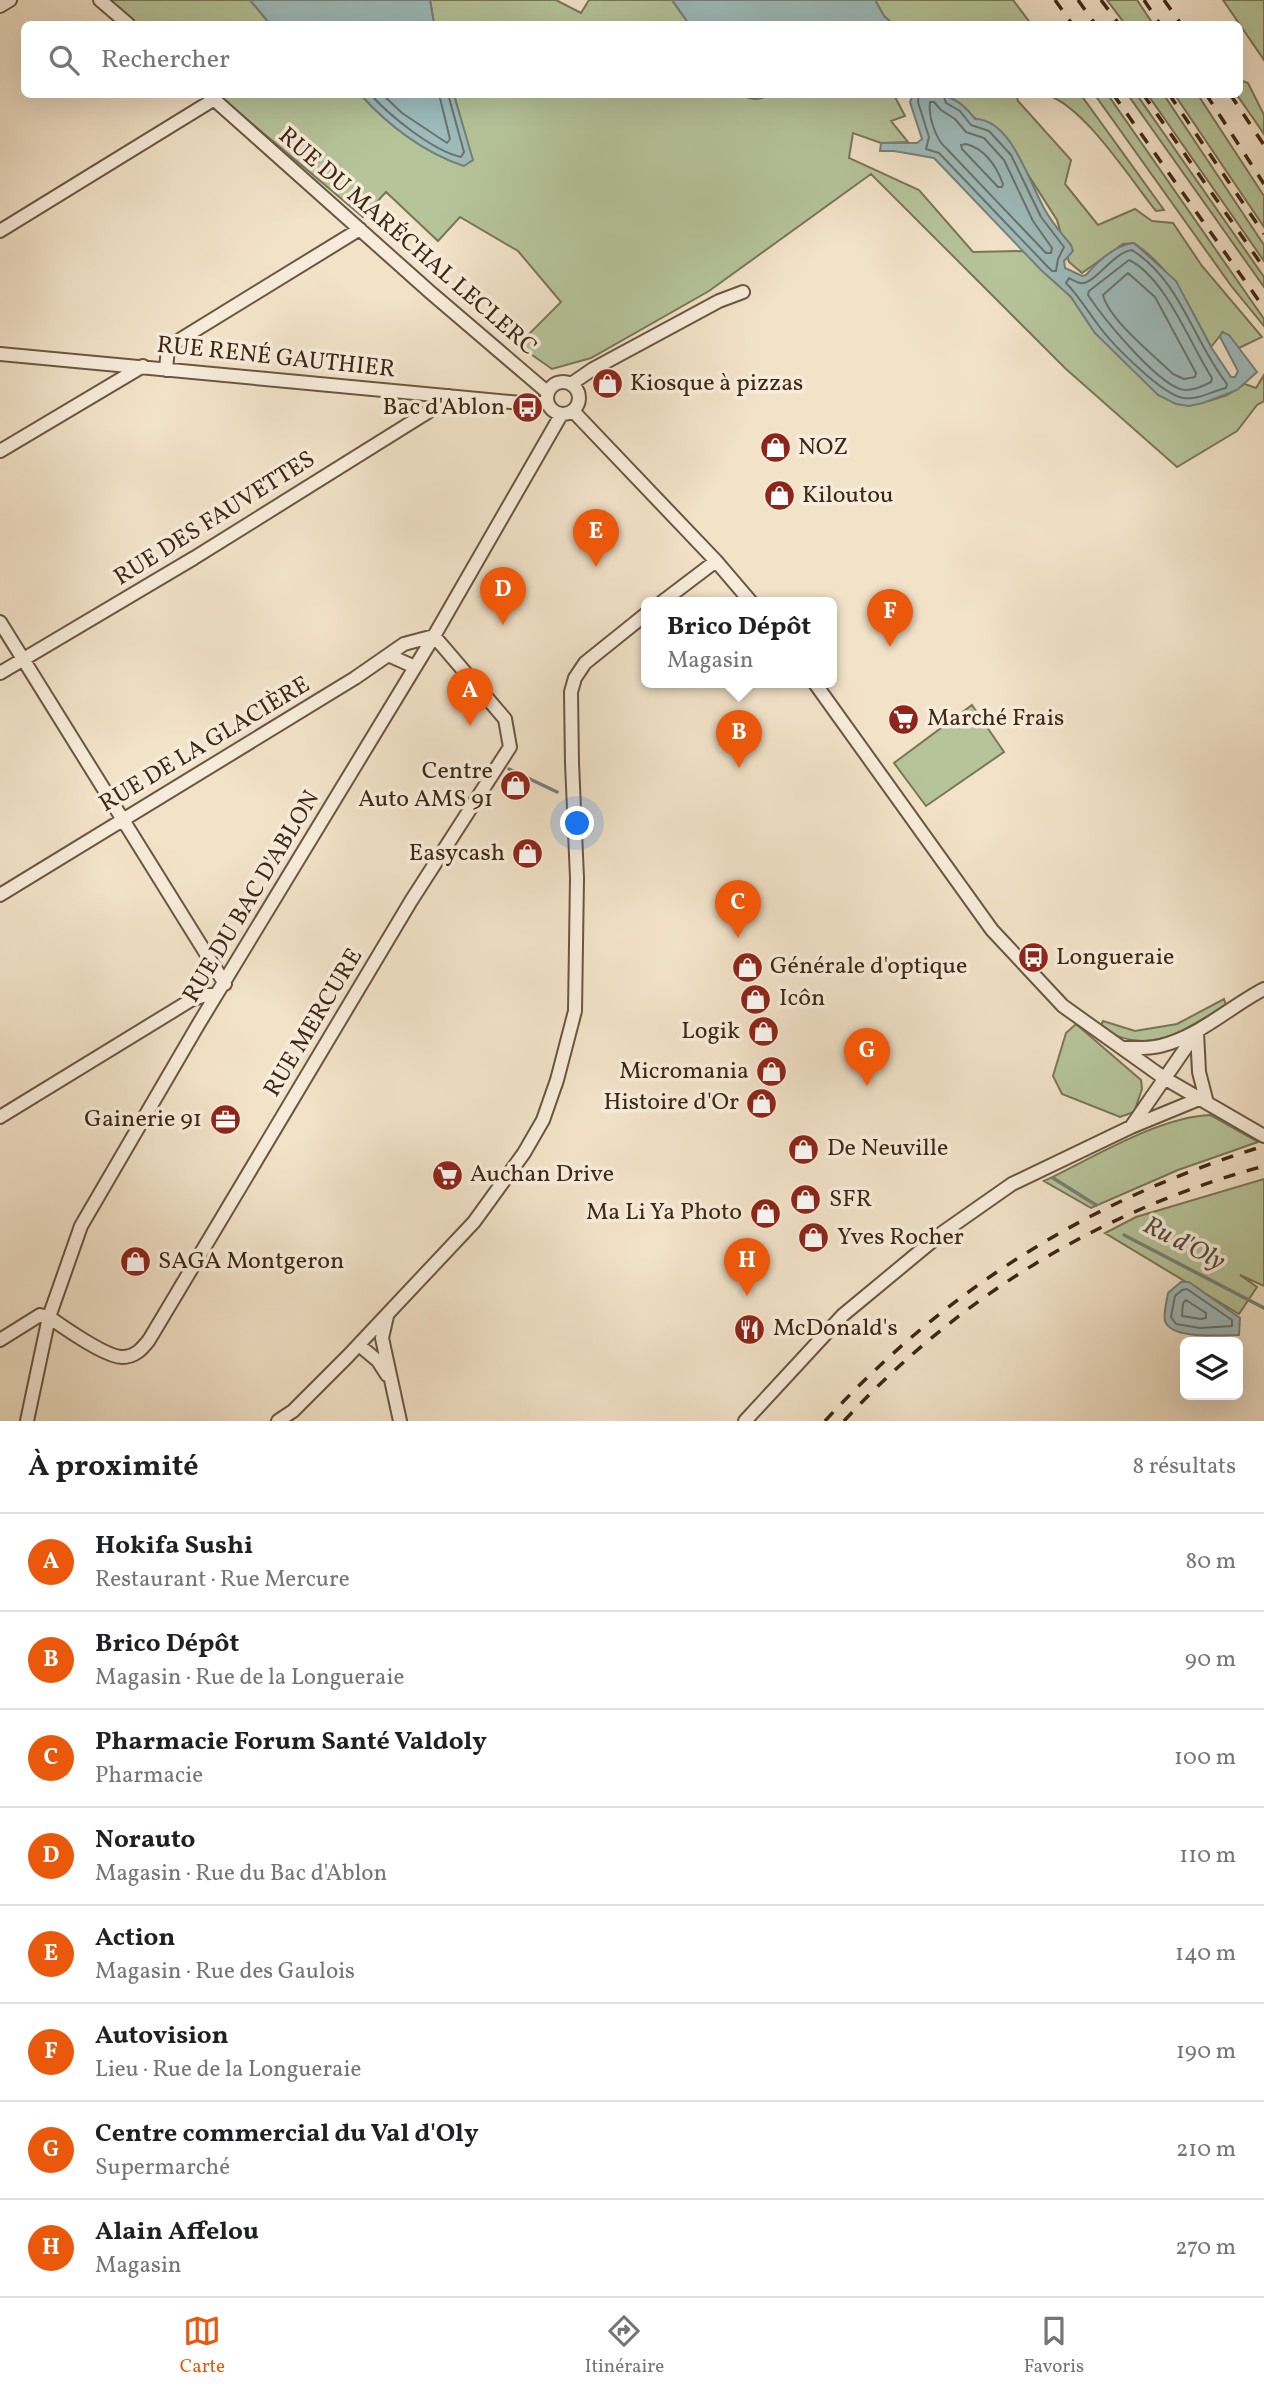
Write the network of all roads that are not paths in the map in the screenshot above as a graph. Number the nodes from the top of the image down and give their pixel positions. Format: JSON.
{"nodes":[{"id":1,"x":10,"y":0,"type":"edge"},
{"id":2,"x":100,"y":0,"type":"edge"},
{"id":3,"x":0,"y":6,"type":"edge"},
{"id":4,"x":124,"y":21,"type":"edge"},
{"id":5,"x":209,"y":98,"type":"edge"},
{"id":6,"x":212,"y":98,"type":"edge"},
{"id":7,"x":360,"y":229,"type":"junction"},
{"id":8,"x":0,"y":231,"type":"edge"},
{"id":9,"x":743,"y":292,"type":"dead end"},
{"id":10,"x":0,"y":354,"type":"edge"},
{"id":11,"x":143,"y":366,"type":"junction"},
{"id":12,"x":166,"y":370,"type":"junction"},
{"id":13,"x":571,"y":384,"type":"junction"},
{"id":14,"x":449,"y":396,"type":"junction"},
{"id":15,"x":547,"y":396,"type":"junction"},
{"id":16,"x":567,"y":413,"type":"junction"},
{"id":17,"x":0,"y":451,"type":"edge"},
{"id":18,"x":716,"y":561,"type":"junction"},
{"id":19,"x":669,"y":597,"type":"edge"},
{"id":20,"x":747,"y":597,"type":"edge"},
{"id":21,"x":641,"y":618,"type":"edge"},
{"id":22,"x":0,"y":622,"type":"edge"},
{"id":23,"x":434,"y":636,"type":"junction"},
{"id":24,"x":388,"y":655,"type":"junction"},
{"id":25,"x":23,"y":660,"type":"junction"},
{"id":26,"x":415,"y":667,"type":"junction"},
{"id":27,"x":0,"y":673,"type":"edge"},
{"id":28,"x":818,"y":688,"type":"edge"},
{"id":29,"x":122,"y":819,"type":"junction"},
{"id":30,"x":0,"y":895,"type":"edge"},
{"id":31,"x":225,"y":984,"type":"junction"},
{"id":32,"x":1264,"y":989,"type":"edge"},
{"id":33,"x":216,"y":995,"type":"junction"},
{"id":34,"x":1196,"y":1032,"type":"junction"},
{"id":35,"x":1122,"y":1048,"type":"junction"},
{"id":36,"x":1164,"y":1078,"type":"junction"},
{"id":37,"x":1203,"y":1101,"type":"junction"},
{"id":38,"x":0,"y":1118,"type":"edge"},
{"id":39,"x":1131,"y":1127,"type":"junction"},
{"id":40,"x":1264,"y":1136,"type":"edge"},
{"id":41,"x":387,"y":1316,"type":"junction"},
{"id":42,"x":50,"y":1317,"type":"junction"},
{"id":43,"x":0,"y":1340,"type":"edge"},
{"id":44,"x":359,"y":1345,"type":"junction"},
{"id":45,"x":390,"y":1379,"type":"junction"},
{"id":46,"x":27,"y":1421,"type":"edge"},
{"id":47,"x":278,"y":1421,"type":"edge"},
{"id":48,"x":400,"y":1421,"type":"edge"},
{"id":49,"x":745,"y":1421,"type":"edge"}],
"edges":[{"from":1,"to":3,"type":"street"},
{"from":2,"to":4,"type":"street"},
{"from":5,"to":8,"type":"street"},
{"from":6,"to":7,"type":"street","name":"RUE DU MARÉCHAL LECLERC"},
{"from":7,"to":12,"type":"street"},
{"from":7,"to":15,"type":"street","name":"RUE DU MARÉCHAL LECLERC"},
{"from":9,"to":13,"type":"street"},
{"from":10,"to":11,"type":"street","name":"RUE RENÉ GAUTHIER"},
{"from":11,"to":12,"type":"street","name":"RUE RENÉ GAUTHIER"},
{"from":11,"to":17,"type":"street"},
{"from":12,"to":14,"type":"street","name":"RUE RENÉ GAUTHIER"},
{"from":13,"to":15,"type":"street"},
{"from":13,"to":16,"type":"street"},
{"from":14,"to":15,"type":"street","name":"RUE RENÉ GAUTHIER"},
{"from":14,"to":25,"type":"street","name":"RUE DES FAUVETTES"},
{"from":15,"to":16,"type":"street"},
{"from":16,"to":18,"type":"street"},
{"from":16,"to":23,"type":"street","name":"RUE DU BAC D'ABLON"},
{"from":18,"to":19,"type":"street"},
{"from":18,"to":20,"type":"street"},
{"from":21,"to":41,"type":"street"},
{"from":22,"to":25,"type":"street"},
{"from":23,"to":24,"type":"street","name":"RUE DE LA GLACIÈRE"},
{"from":23,"to":26,"type":"street","name":"RUE DU BAC D'ABLON"},
{"from":23,"to":42,"type":"street","name":"RUE MERCURE"},
{"from":24,"to":26,"type":"street"},
{"from":24,"to":29,"type":"street","name":"RUE DE LA GLACIÈRE"},
{"from":25,"to":27,"type":"street","name":"RUE DES FAUVETTES"},
{"from":25,"to":29,"type":"street"},
{"from":26,"to":31,"type":"street","name":"RUE DU BAC D'ABLON"},
{"from":28,"to":35,"type":"street"},
{"from":29,"to":30,"type":"street","name":"RUE DE LA GLACIÈRE"},
{"from":29,"to":31,"type":"street"},
{"from":31,"to":33,"type":"street","name":"RUE DU BAC D'ABLON"},
{"from":32,"to":34,"type":"street"},
{"from":33,"to":38,"type":"street"},
{"from":33,"to":42,"type":"street","name":"RUE DU BAC D'ABLON"},
{"from":34,"to":35,"type":"street"},
{"from":34,"to":36,"type":"street"},
{"from":34,"to":37,"type":"street"},
{"from":35,"to":36,"type":"street"},
{"from":36,"to":37,"type":"street"},
{"from":36,"to":39,"type":"street"},
{"from":37,"to":39,"type":"street"},
{"from":37,"to":40,"type":"street"},
{"from":39,"to":49,"type":"street"},
{"from":41,"to":44,"type":"street"},
{"from":41,"to":45,"type":"street"},
{"from":42,"to":43,"type":"street"},
{"from":42,"to":46,"type":"street","name":"RUE DU BAC D'ABLON"},
{"from":44,"to":45,"type":"street"},
{"from":44,"to":47,"type":"street"},
{"from":45,"to":48,"type":"street"}]}
